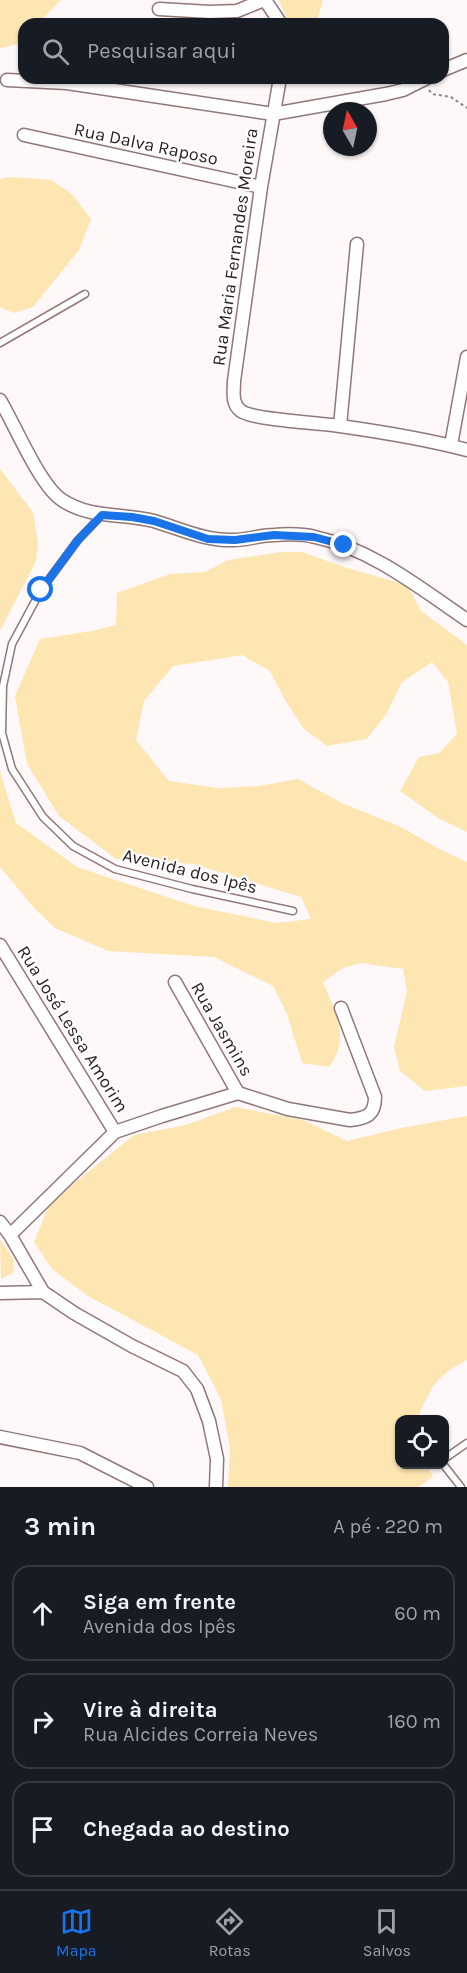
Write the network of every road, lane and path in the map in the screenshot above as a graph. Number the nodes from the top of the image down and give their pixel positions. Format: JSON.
{"nodes":[{"id":1,"x":265,"y":0,"type":"edge"},
{"id":2,"x":159,"y":9,"type":"dead end"},
{"id":3,"x":277,"y":18,"type":"edge"},
{"id":4,"x":467,"y":60,"type":"edge"},
{"id":5,"x":449,"y":68,"type":"edge"},
{"id":6,"x":7,"y":80,"type":"dead end"},
{"id":7,"x":18,"y":81,"type":"edge"},
{"id":8,"x":74,"y":84,"type":"edge"},
{"id":9,"x":279,"y":84,"type":"edge"},
{"id":10,"x":416,"y":84,"type":"edge"},
{"id":11,"x":426,"y":84,"type":"edge"},
{"id":12,"x":467,"y":108,"type":"edge"},
{"id":13,"x":273,"y":114,"type":"junction"},
{"id":14,"x":24,"y":135,"type":"dead end"},
{"id":15,"x":261,"y":187,"type":"junction"},
{"id":16,"x":357,"y":243,"type":"dead end"},
{"id":17,"x":84,"y":294,"type":"dead end"},
{"id":18,"x":0,"y":344,"type":"edge"},
{"id":19,"x":467,"y":357,"type":"edge"},
{"id":20,"x":0,"y":400,"type":"edge"},
{"id":21,"x":340,"y":426,"type":"junction"},
{"id":22,"x":452,"y":446,"type":"junction"},
{"id":23,"x":467,"y":450,"type":"edge"},
{"id":24,"x":102,"y":515,"type":"junction"},
{"id":25,"x":467,"y":620,"type":"edge"},
{"id":26,"x":293,"y":911,"type":"dead end"},
{"id":27,"x":0,"y":945,"type":"edge"},
{"id":28,"x":175,"y":982,"type":"dead end"},
{"id":29,"x":341,"y":1008,"type":"dead end"},
{"id":30,"x":238,"y":1093,"type":"junction"},
{"id":31,"x":115,"y":1132,"type":"junction"},
{"id":32,"x":0,"y":1222,"type":"edge"},
{"id":33,"x":10,"y":1235,"type":"junction"},
{"id":34,"x":43,"y":1292,"type":"junction"},
{"id":35,"x":0,"y":1293,"type":"edge"},
{"id":36,"x":0,"y":1437,"type":"edge"},
{"id":37,"x":467,"y":1443,"type":"edge"},
{"id":38,"x":449,"y":1456,"type":"edge"},
{"id":39,"x":447,"y":1469,"type":"edge"},
{"id":40,"x":147,"y":1487,"type":"edge"},
{"id":41,"x":216,"y":1487,"type":"edge"},
{"id":42,"x":461,"y":1487,"type":"edge"}],
"edges":[{"from":1,"to":2,"type":"street"},
{"from":1,"to":3,"type":"street"},
{"from":4,"to":5,"type":"street"},
{"from":6,"to":7,"type":"street"},
{"from":8,"to":13,"type":"street"},
{"from":9,"to":13,"type":"street"},
{"from":10,"to":13,"type":"street","name":"Rua Maria Fernandes Moreira"},
{"from":11,"to":12,"type":"path"},
{"from":13,"to":15,"type":"street","name":"Rua Maria Fernandes Moreira"},
{"from":14,"to":15,"type":"street","name":"Rua Dalva Raposo"},
{"from":15,"to":21,"type":"street","name":"Rua Maria Fernandes Moreira"},
{"from":16,"to":21,"type":"street"},
{"from":17,"to":18,"type":"lane"},
{"from":19,"to":22,"type":"street"},
{"from":20,"to":24,"type":"street"},
{"from":21,"to":22,"type":"street"},
{"from":22,"to":23,"type":"street"},
{"from":24,"to":25,"type":"street"},
{"from":24,"to":26,"type":"lane","name":"Avenida dos Ipês"},
{"from":27,"to":31,"type":"street","name":"Rua José Lessa Amorim"},
{"from":28,"to":30,"type":"street","name":"Rua Jasmins"},
{"from":29,"to":30,"type":"street"},
{"from":30,"to":31,"type":"street"},
{"from":31,"to":33,"type":"street"},
{"from":32,"to":33,"type":"street"},
{"from":33,"to":34,"type":"street"},
{"from":34,"to":35,"type":"street"},
{"from":34,"to":41,"type":"street"},
{"from":36,"to":40,"type":"street"},
{"from":37,"to":38,"type":"lane"},
{"from":39,"to":42,"type":"lane"}]}
